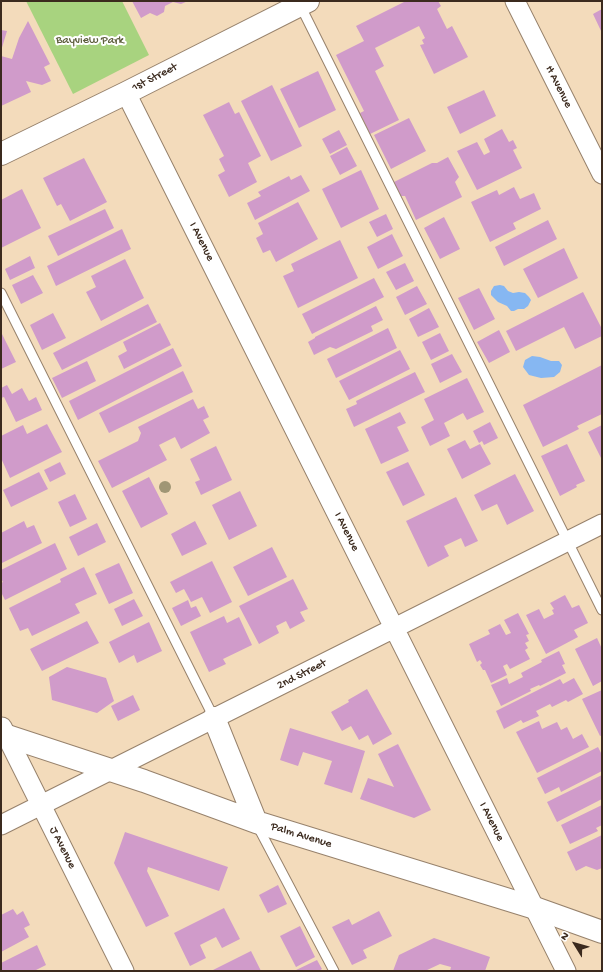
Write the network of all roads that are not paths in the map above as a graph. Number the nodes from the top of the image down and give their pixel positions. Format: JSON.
{"nodes":[{"id":1,"x":515,"y":1,"type":"edge"},
{"id":2,"x":304,"y":3,"type":"edge"},
{"id":3,"x":126,"y":93,"type":"junction"},
{"id":4,"x":1,"y":154,"type":"edge"},
{"id":5,"x":602,"y":174,"type":"edge"},
{"id":6,"x":1,"y":293,"type":"edge"},
{"id":7,"x":602,"y":524,"type":"edge"},
{"id":8,"x":567,"y":541,"type":"junction"},
{"id":9,"x":602,"y":610,"type":"edge"},
{"id":10,"x":394,"y":628,"type":"junction"},
{"id":11,"x":214,"y":718,"type":"junction"},
{"id":12,"x":3,"y":732,"type":"edge"},
{"id":13,"x":110,"y":770,"type":"junction"},
{"id":14,"x":41,"y":805,"type":"junction"},
{"id":15,"x":256,"y":822,"type":"junction"},
{"id":16,"x":1,"y":825,"type":"edge"},
{"id":17,"x":535,"y":908,"type":"junction"},
{"id":18,"x":602,"y":932,"type":"edge"},
{"id":19,"x":124,"y":971,"type":"edge"},
{"id":20,"x":334,"y":971,"type":"edge"},
{"id":21,"x":566,"y":971,"type":"edge"}],
"edges":[{"from":1,"to":5,"type":"street","name":"H Avenue"},
{"from":2,"to":3,"type":"street","name":"1st Street"},
{"from":2,"to":8,"type":"lane"},
{"from":3,"to":4,"type":"street","name":"1st Street"},
{"from":3,"to":10,"type":"street","name":"I Avenue"},
{"from":6,"to":11,"type":"lane"},
{"from":7,"to":8,"type":"street","name":"2nd Street"},
{"from":8,"to":9,"type":"lane"},
{"from":8,"to":10,"type":"street","name":"2nd Street"},
{"from":10,"to":11,"type":"street","name":"2nd Street"},
{"from":10,"to":17,"type":"street","name":"I Avenue"},
{"from":11,"to":13,"type":"street","name":"2nd Street"},
{"from":11,"to":15,"type":"street"},
{"from":12,"to":13,"type":"street","name":"Palm Avenue"},
{"from":12,"to":14,"type":"street","name":"J Avenue"},
{"from":13,"to":14,"type":"street","name":"2nd Street"},
{"from":13,"to":15,"type":"street","name":"Palm Avenue"},
{"from":14,"to":16,"type":"street","name":"2nd Street"},
{"from":14,"to":19,"type":"street","name":"J Avenue"},
{"from":15,"to":17,"type":"street","name":"Palm Avenue"},
{"from":15,"to":20,"type":"lane"},
{"from":17,"to":18,"type":"street","name":"Palm Avenue"},
{"from":17,"to":21,"type":"street","name":"I Avenue"}]}
